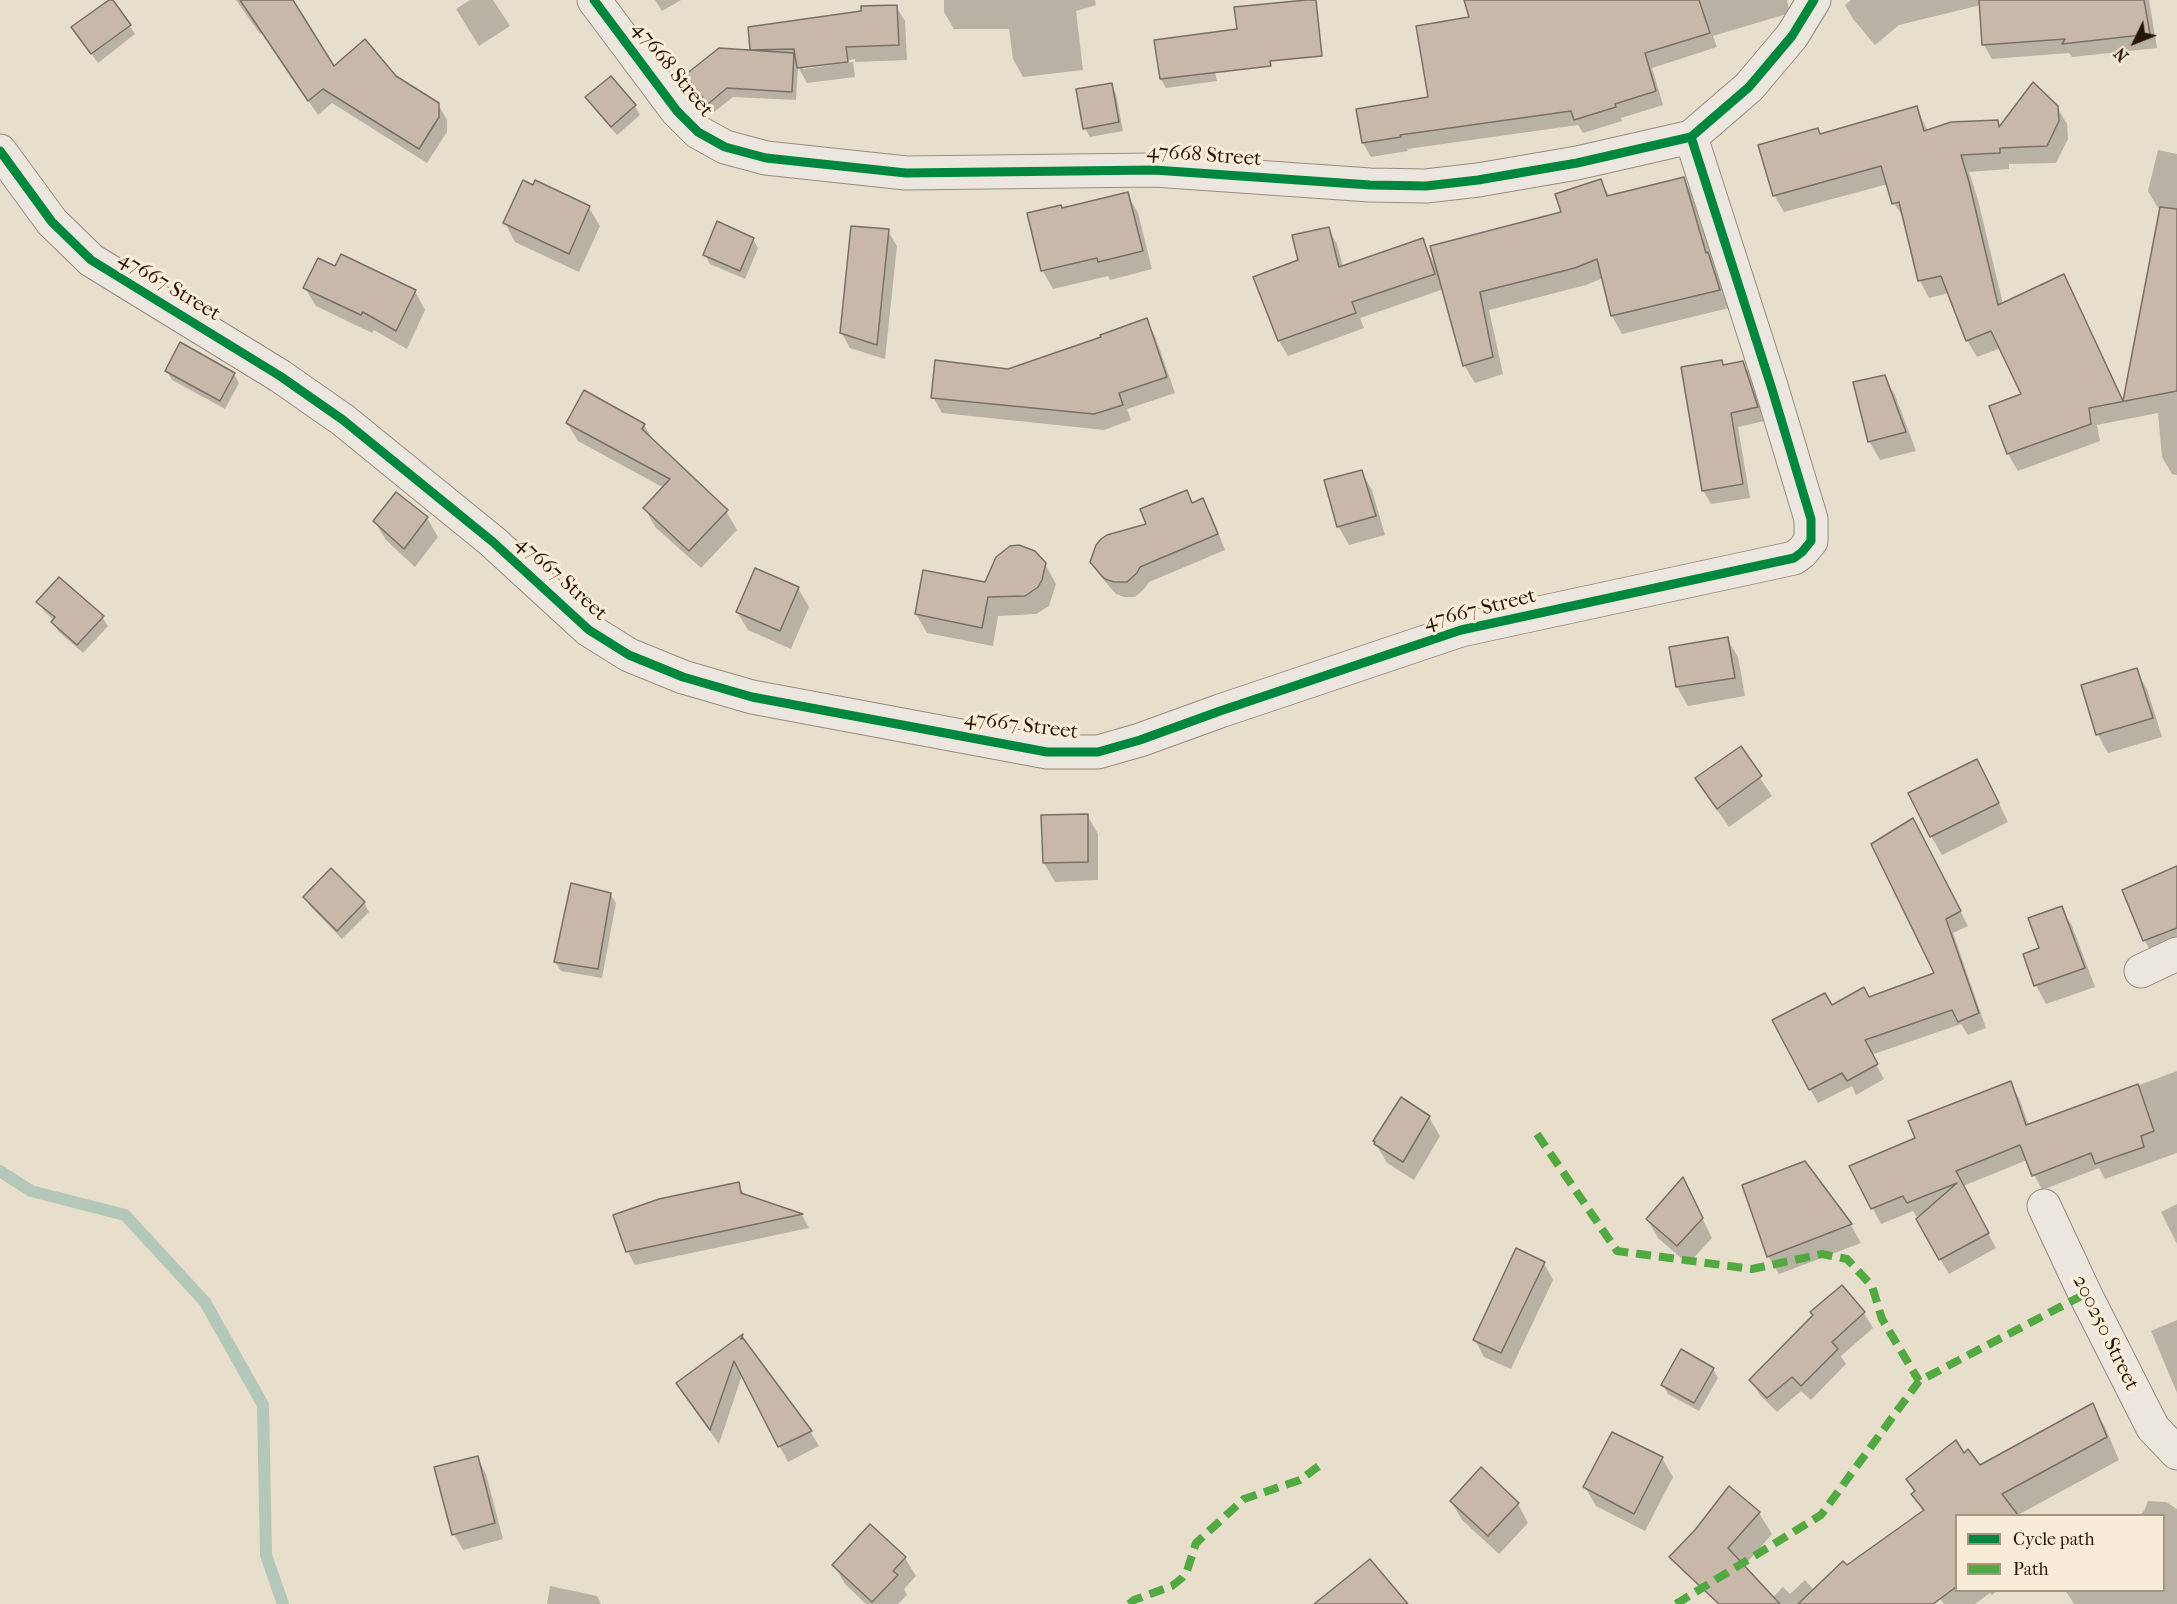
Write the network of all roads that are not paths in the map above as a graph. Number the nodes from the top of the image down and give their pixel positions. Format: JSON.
{"nodes":[{"id":1,"x":594,"y":0,"type":"edge"},
{"id":2,"x":1814,"y":0,"type":"edge"},
{"id":3,"x":1691,"y":137,"type":"junction"},
{"id":4,"x":0,"y":151,"type":"edge"},
{"id":5,"x":2177,"y":954,"type":"edge"},
{"id":6,"x":2141,"y":971,"type":"dead end"},
{"id":7,"x":2044,"y":1206,"type":"dead end"},
{"id":8,"x":2177,"y":1453,"type":"edge"}],
"edges":[{"from":1,"to":3,"type":"street","name":"47668 Street"},
{"from":2,"to":3,"type":"street","name":"47668 Street"},
{"from":3,"to":4,"type":"street","name":"47667 Street"},
{"from":5,"to":6,"type":"street"},
{"from":7,"to":8,"type":"street","name":"200250 Street"}]}
